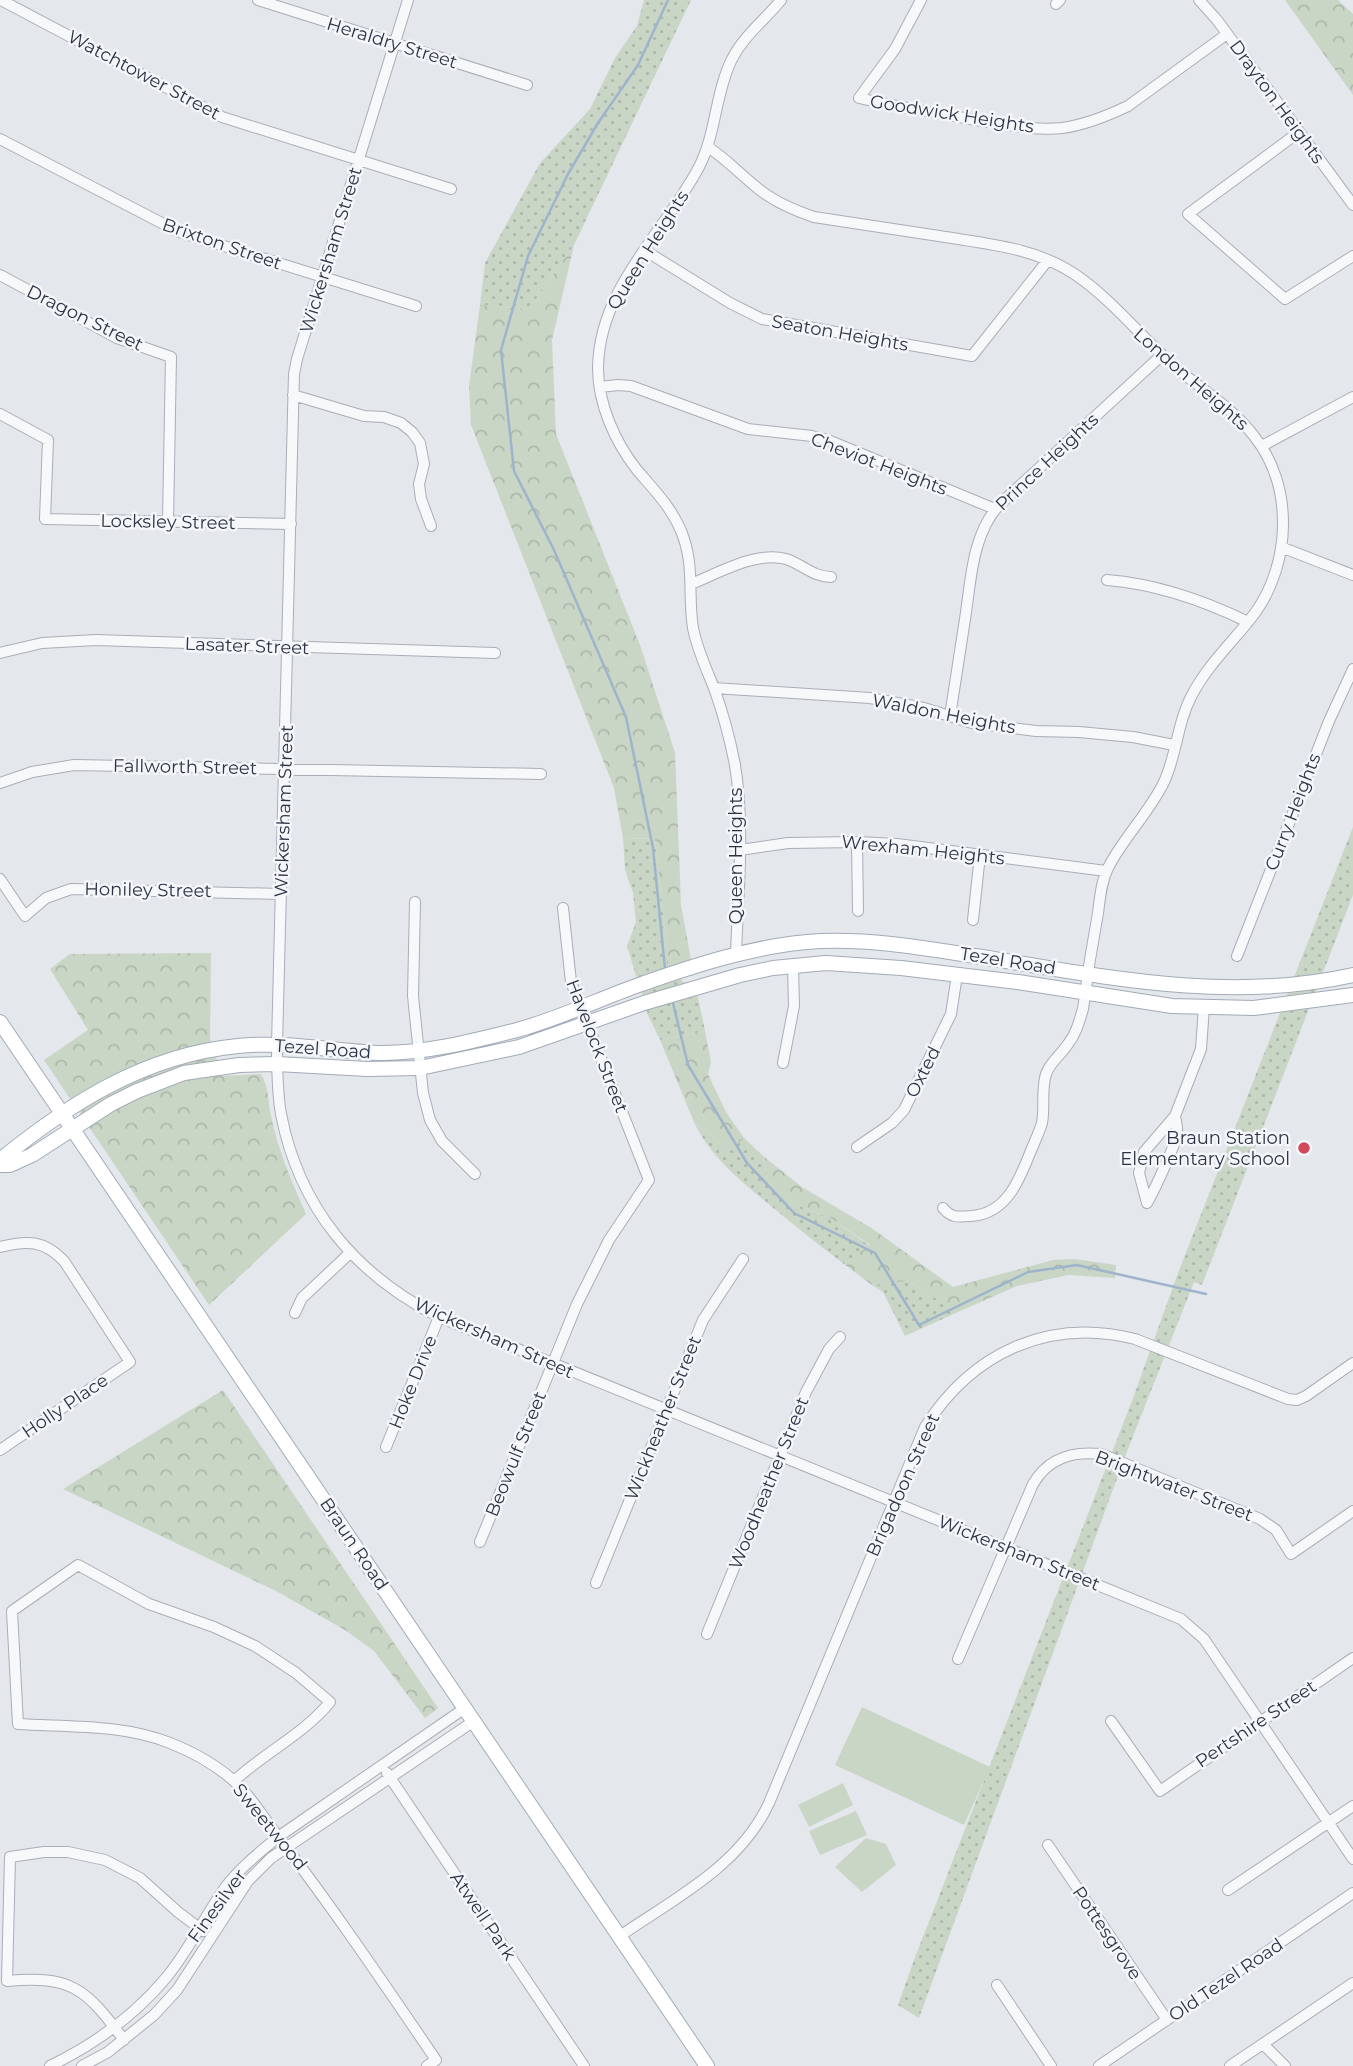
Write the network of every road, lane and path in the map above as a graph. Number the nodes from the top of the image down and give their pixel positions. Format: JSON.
{"nodes":[{"id":1,"x":1,"y":0,"type":"edge"},
{"id":2,"x":258,"y":0,"type":"edge"},
{"id":3,"x":408,"y":0,"type":"edge"},
{"id":4,"x":781,"y":0,"type":"edge"},
{"id":5,"x":920,"y":0,"type":"edge"},
{"id":6,"x":1199,"y":0,"type":"edge"},
{"id":7,"x":1227,"y":34,"type":"junction"},
{"id":8,"x":394,"y":44,"type":"junction"},
{"id":9,"x":527,"y":85,"type":"dead end"},
{"id":10,"x":1299,"y":132,"type":"junction"},
{"id":11,"x":0,"y":139,"type":"edge"},
{"id":12,"x":708,"y":147,"type":"junction"},
{"id":13,"x":358,"y":161,"type":"junction"},
{"id":14,"x":451,"y":189,"type":"dead end"},
{"id":15,"x":1353,"y":205,"type":"edge"},
{"id":16,"x":644,"y":250,"type":"junction"},
{"id":17,"x":1353,"y":256,"type":"edge"},
{"id":18,"x":1048,"y":260,"type":"junction"},
{"id":19,"x":0,"y":275,"type":"edge"},
{"id":20,"x":323,"y":278,"type":"junction"},
{"id":21,"x":416,"y":306,"type":"dead end"},
{"id":22,"x":1163,"y":355,"type":"junction"},
{"id":23,"x":600,"y":387,"type":"junction"},
{"id":24,"x":293,"y":395,"type":"junction"},
{"id":25,"x":1353,"y":397,"type":"edge"},
{"id":26,"x":0,"y":414,"type":"edge"},
{"id":27,"x":1262,"y":446,"type":"junction"},
{"id":28,"x":995,"y":509,"type":"junction"},
{"id":29,"x":168,"y":522,"type":"junction"},
{"id":30,"x":291,"y":524,"type":"junction"},
{"id":31,"x":431,"y":526,"type":"dead end"},
{"id":32,"x":1281,"y":547,"type":"junction"},
{"id":33,"x":1353,"y":575,"type":"edge"},
{"id":34,"x":831,"y":577,"type":"dead end"},
{"id":35,"x":1107,"y":580,"type":"dead end"},
{"id":36,"x":691,"y":584,"type":"junction"},
{"id":37,"x":1248,"y":622,"type":"junction"},
{"id":38,"x":288,"y":648,"type":"junction"},
{"id":39,"x":0,"y":653,"type":"edge"},
{"id":40,"x":495,"y":653,"type":"dead end"},
{"id":41,"x":1353,"y":669,"type":"edge"},
{"id":42,"x":714,"y":688,"type":"junction"},
{"id":43,"x":950,"y":716,"type":"junction"},
{"id":44,"x":1174,"y":745,"type":"junction"},
{"id":45,"x":285,"y":769,"type":"junction"},
{"id":46,"x":541,"y":774,"type":"dead end"},
{"id":47,"x":0,"y":783,"type":"edge"},
{"id":48,"x":857,"y":842,"type":"junction"},
{"id":49,"x":740,"y":850,"type":"junction"},
{"id":50,"x":980,"y":855,"type":"junction"},
{"id":51,"x":1106,"y":871,"type":"junction"},
{"id":52,"x":0,"y":879,"type":"edge"},
{"id":53,"x":281,"y":894,"type":"junction"},
{"id":54,"x":415,"y":902,"type":"dead end"},
{"id":55,"x":563,"y":908,"type":"dead end"},
{"id":56,"x":858,"y":911,"type":"dead end"},
{"id":57,"x":973,"y":919,"type":"dead end"},
{"id":58,"x":736,"y":955,"type":"junction"},
{"id":59,"x":1237,"y":956,"type":"dead end"},
{"id":60,"x":793,"y":966,"type":"junction"},
{"id":61,"x":1087,"y":974,"type":"junction"},
{"id":62,"x":957,"y":975,"type":"junction"},
{"id":63,"x":1353,"y":975,"type":"edge"},
{"id":64,"x":665,"y":976,"type":"junction"},
{"id":65,"x":1085,"y":992,"type":"junction"},
{"id":66,"x":1353,"y":995,"type":"edge"},
{"id":67,"x":670,"y":996,"type":"junction"},
{"id":68,"x":582,"y":1007,"type":"junction"},
{"id":69,"x":1204,"y":1007,"type":"junction"},
{"id":70,"x":0,"y":1022,"type":"edge"},
{"id":71,"x":588,"y":1024,"type":"junction"},
{"id":72,"x":277,"y":1045,"type":"junction"},
{"id":73,"x":418,"y":1050,"type":"junction"},
{"id":74,"x":783,"y":1063,"type":"dead end"},
{"id":75,"x":277,"y":1064,"type":"junction"},
{"id":76,"x":420,"y":1068,"type":"junction"},
{"id":77,"x":62,"y":1113,"type":"junction"},
{"id":78,"x":1175,"y":1116,"type":"junction"},
{"id":79,"x":73,"y":1129,"type":"junction"},
{"id":80,"x":857,"y":1147,"type":"dead end"},
{"id":81,"x":0,"y":1163,"type":"edge"},
{"id":82,"x":475,"y":1174,"type":"dead end"},
{"id":83,"x":649,"y":1180,"type":"joint"},
{"id":84,"x":943,"y":1208,"type":"dead end"},
{"id":85,"x":0,"y":1247,"type":"edge"},
{"id":86,"x":350,"y":1253,"type":"junction"},
{"id":87,"x":743,"y":1259,"type":"dead end"},
{"id":88,"x":295,"y":1313,"type":"dead end"},
{"id":89,"x":439,"y":1317,"type":"junction"},
{"id":90,"x":841,"y":1338,"type":"dead end"},
{"id":91,"x":1353,"y":1363,"type":"edge"},
{"id":92,"x":552,"y":1364,"type":"junction"},
{"id":93,"x":665,"y":1410,"type":"junction"},
{"id":94,"x":386,"y":1447,"type":"dead end"},
{"id":95,"x":0,"y":1450,"type":"edge"},
{"id":96,"x":778,"y":1457,"type":"junction"},
{"id":97,"x":892,"y":1502,"type":"junction"},
{"id":98,"x":1353,"y":1511,"type":"edge"},
{"id":99,"x":480,"y":1542,"type":"dead end"},
{"id":100,"x":1007,"y":1547,"type":"junction"},
{"id":101,"x":596,"y":1583,"type":"dead end"},
{"id":102,"x":707,"y":1634,"type":"dead end"},
{"id":103,"x":1353,"y":1658,"type":"edge"},
{"id":104,"x":958,"y":1659,"type":"dead end"},
{"id":105,"x":465,"y":1708,"type":"junction"},
{"id":106,"x":474,"y":1721,"type":"junction"},
{"id":107,"x":1111,"y":1721,"type":"dead end"},
{"id":108,"x":1261,"y":1721,"type":"junction"},
{"id":109,"x":382,"y":1765,"type":"junction"},
{"id":110,"x":390,"y":1777,"type":"junction"},
{"id":111,"x":234,"y":1781,"type":"junction"},
{"id":112,"x":1353,"y":1806,"type":"edge"},
{"id":113,"x":1329,"y":1822,"type":"junction"},
{"id":114,"x":282,"y":1842,"type":"junction"},
{"id":115,"x":1048,"y":1846,"type":"dead end"},
{"id":116,"x":1353,"y":1859,"type":"edge"},
{"id":117,"x":1228,"y":1890,"type":"dead end"},
{"id":118,"x":1353,"y":1893,"type":"edge"},
{"id":119,"x":198,"y":1927,"type":"junction"},
{"id":120,"x":620,"y":1936,"type":"junction"},
{"id":121,"x":211,"y":1937,"type":"junction"},
{"id":122,"x":1353,"y":1983,"type":"edge"},
{"id":123,"x":997,"y":1985,"type":"dead end"},
{"id":124,"x":1167,"y":2020,"type":"junction"},
{"id":125,"x":114,"y":2026,"type":"junction"},
{"id":126,"x":124,"y":2040,"type":"junction"},
{"id":127,"x":1263,"y":2044,"type":"junction"},
{"id":128,"x":432,"y":2063,"type":"edge"},
{"id":129,"x":50,"y":2066,"type":"edge"},
{"id":130,"x":82,"y":2066,"type":"edge"},
{"id":131,"x":584,"y":2066,"type":"edge"},
{"id":132,"x":707,"y":2066,"type":"edge"},
{"id":133,"x":1051,"y":2066,"type":"edge"},
{"id":134,"x":1100,"y":2066,"type":"edge"},
{"id":135,"x":1230,"y":2066,"type":"edge"},
{"id":136,"x":1285,"y":2066,"type":"edge"}],
"edges":[{"from":1,"to":13,"type":"street","name":"Watchtower Street"},
{"from":2,"to":8,"type":"street","name":"Heraldry Street"},
{"from":3,"to":8,"type":"street","name":"Wickersham Street"},
{"from":4,"to":12,"type":"street","name":"Queen Heights"},
{"from":5,"to":7,"type":"street","name":"Goodwick Heights"},
{"from":6,"to":7,"type":"street","name":"Drayton Heights"},
{"from":7,"to":10,"type":"street","name":"Drayton Heights"},
{"from":8,"to":9,"type":"street","name":"Heraldry Street"},
{"from":8,"to":13,"type":"street","name":"Wickersham Street"},
{"from":10,"to":15,"type":"street","name":"Drayton Heights"},
{"from":10,"to":17,"type":"street"},
{"from":11,"to":20,"type":"street","name":"Brixton Street"},
{"from":12,"to":16,"type":"street","name":"Queen Heights"},
{"from":12,"to":18,"type":"street","name":"London Heights"},
{"from":13,"to":14,"type":"street","name":"Watchtower Street"},
{"from":13,"to":20,"type":"street","name":"Wickersham Street"},
{"from":16,"to":18,"type":"street","name":"Seaton Heights"},
{"from":16,"to":23,"type":"street","name":"Queen Heights"},
{"from":18,"to":22,"type":"street","name":"London Heights"},
{"from":19,"to":29,"type":"street","name":"Dragon Street"},
{"from":20,"to":21,"type":"street","name":"Brixton Street"},
{"from":20,"to":24,"type":"street","name":"Wickersham Street"},
{"from":22,"to":27,"type":"street","name":"London Heights"},
{"from":22,"to":28,"type":"street","name":"Prince Heights"},
{"from":23,"to":28,"type":"street","name":"Cheviot Heights"},
{"from":23,"to":36,"type":"street","name":"Queen Heights"},
{"from":24,"to":30,"type":"street","name":"Wickersham Street"},
{"from":24,"to":31,"type":"street"},
{"from":25,"to":27,"type":"street"},
{"from":26,"to":29,"type":"street","name":"Locksley Street"},
{"from":27,"to":32,"type":"street","name":"London Heights"},
{"from":28,"to":43,"type":"street","name":"Prince Heights"},
{"from":29,"to":30,"type":"street","name":"Locksley Street"},
{"from":30,"to":38,"type":"street","name":"Wickersham Street"},
{"from":32,"to":33,"type":"street"},
{"from":32,"to":37,"type":"street","name":"London Heights"},
{"from":34,"to":36,"type":"street"},
{"from":35,"to":37,"type":"street"},
{"from":36,"to":42,"type":"street","name":"Queen Heights"},
{"from":37,"to":44,"type":"street","name":"London Heights"},
{"from":38,"to":39,"type":"street","name":"Lasater Street"},
{"from":38,"to":40,"type":"street","name":"Lasater Street"},
{"from":38,"to":45,"type":"street","name":"Wickersham Street"},
{"from":41,"to":59,"type":"street","name":"Curry Heights"},
{"from":42,"to":43,"type":"street","name":"Waldon Heights"},
{"from":42,"to":49,"type":"street","name":"Queen Heights"},
{"from":43,"to":44,"type":"street","name":"Waldon Heights"},
{"from":44,"to":51,"type":"street","name":"London Heights"},
{"from":45,"to":46,"type":"street","name":"Fallworth Street"},
{"from":45,"to":47,"type":"street","name":"Fallworth Street"},
{"from":45,"to":53,"type":"street","name":"Wickersham Street"},
{"from":48,"to":49,"type":"street","name":"Wrexham Heights"},
{"from":48,"to":50,"type":"street","name":"Wrexham Heights"},
{"from":48,"to":56,"type":"street"},
{"from":49,"to":58,"type":"street","name":"Queen Heights"},
{"from":50,"to":51,"type":"street","name":"Wrexham Heights"},
{"from":50,"to":57,"type":"street"},
{"from":51,"to":61,"type":"street","name":"London Heights"},
{"from":52,"to":53,"type":"street","name":"Honiley Street"},
{"from":53,"to":72,"type":"street","name":"Wickersham Street"},
{"from":54,"to":73,"type":"street"},
{"from":55,"to":68,"type":"street","name":"Havelock Street"},
{"from":58,"to":61,"type":"main road","name":"Tezel Road"},
{"from":58,"to":64,"type":"main road","name":"Tezel Road"},
{"from":60,"to":62,"type":"main road","name":"Tezel Road"},
{"from":60,"to":67,"type":"main road","name":"Tezel Road"},
{"from":60,"to":74,"type":"street"},
{"from":61,"to":63,"type":"main road","name":"Tezel Road"},
{"from":61,"to":65,"type":"street","name":"London Heights"},
{"from":62,"to":65,"type":"main road","name":"Tezel Road"},
{"from":62,"to":80,"type":"street","name":"Oxted"},
{"from":64,"to":67,"type":"street"},
{"from":64,"to":68,"type":"main road","name":"Tezel Road"},
{"from":65,"to":69,"type":"main road","name":"Tezel Road"},
{"from":65,"to":84,"type":"street","name":"London Heights"},
{"from":66,"to":69,"type":"main road","name":"Tezel Road"},
{"from":67,"to":71,"type":"main road","name":"Tezel Road"},
{"from":68,"to":71,"type":"street","name":"Havelock Street"},
{"from":68,"to":73,"type":"main road","name":"Tezel Road"},
{"from":69,"to":78,"type":"street"},
{"from":70,"to":77,"type":"main road","name":"Braun Road"},
{"from":71,"to":76,"type":"main road","name":"Tezel Road"},
{"from":71,"to":83,"type":"street","name":"Havelock Street"},
{"from":72,"to":73,"type":"main road","name":"Tezel Road"},
{"from":72,"to":75,"type":"street","name":"Wickersham Street"},
{"from":72,"to":77,"type":"main road","name":"Tezel Road"},
{"from":73,"to":76,"type":"street"},
{"from":75,"to":76,"type":"main road","name":"Tezel Road"},
{"from":75,"to":79,"type":"main road","name":"Tezel Road"},
{"from":75,"to":86,"type":"street","name":"Wickersham Street"},
{"from":76,"to":82,"type":"street"},
{"from":77,"to":79,"type":"main road","name":"Braun Road"},
{"from":77,"to":81,"type":"main road","name":"Tezel Road"},
{"from":78,"to":78,"type":"street"},
{"from":79,"to":81,"type":"main road","name":"Tezel Road"},
{"from":79,"to":105,"type":"main road","name":"Braun Road"},
{"from":83,"to":92,"type":"street","name":"Beowulf Street"},
{"from":85,"to":95,"type":"street","name":"Holly Place"},
{"from":86,"to":88,"type":"street"},
{"from":86,"to":89,"type":"street","name":"Wickersham Street"},
{"from":87,"to":93,"type":"street","name":"Wickheather Street"},
{"from":89,"to":92,"type":"street","name":"Wickersham Street"},
{"from":89,"to":94,"type":"street","name":"Hoke Drive"},
{"from":90,"to":96,"type":"street","name":"Woodheather Street"},
{"from":91,"to":97,"type":"street","name":"Brigadoon Street"},
{"from":92,"to":93,"type":"street","name":"Wickersham Street"},
{"from":92,"to":99,"type":"street","name":"Beowulf Street"},
{"from":93,"to":96,"type":"street","name":"Wickersham Street"},
{"from":93,"to":101,"type":"street","name":"Wickheather Street"},
{"from":96,"to":97,"type":"street","name":"Wickersham Street"},
{"from":96,"to":102,"type":"street","name":"Woodheather Street"},
{"from":97,"to":100,"type":"street","name":"Wickersham Street"},
{"from":97,"to":120,"type":"street","name":"Brigadoon Street"},
{"from":98,"to":100,"type":"street","name":"Brightwater Street"},
{"from":100,"to":104,"type":"street","name":"Brightwater Street"},
{"from":100,"to":108,"type":"street","name":"Wickersham Street"},
{"from":103,"to":108,"type":"street","name":"Pertshire Street"},
{"from":105,"to":106,"type":"main road","name":"Braun Road"},
{"from":105,"to":109,"type":"street","name":"Finesilver"},
{"from":106,"to":110,"type":"street","name":"Finesilver"},
{"from":106,"to":120,"type":"main road","name":"Braun Road"},
{"from":107,"to":108,"type":"street","name":"Pertshire Street"},
{"from":108,"to":113,"type":"street","name":"Wickersham Street"},
{"from":109,"to":110,"type":"street","name":"Atwell Park"},
{"from":109,"to":114,"type":"street","name":"Finesilver"},
{"from":110,"to":114,"type":"street","name":"Finesilver"},
{"from":110,"to":131,"type":"street","name":"Atwell Park"},
{"from":111,"to":111,"type":"street","name":"Sweetwood"},
{"from":111,"to":114,"type":"street","name":"Sweetwood"},
{"from":112,"to":113,"type":"street"},
{"from":113,"to":116,"type":"street","name":"Wickersham Street"},
{"from":113,"to":117,"type":"street"},
{"from":114,"to":119,"type":"street","name":"Finesilver"},
{"from":114,"to":121,"type":"street","name":"Finesilver"},
{"from":114,"to":128,"type":"street","name":"Sweetwood"},
{"from":115,"to":124,"type":"street","name":"Pottesgrove"},
{"from":118,"to":124,"type":"street","name":"Old Tezel Road"},
{"from":119,"to":121,"type":"street"},
{"from":119,"to":125,"type":"street","name":"Finesilver"},
{"from":119,"to":125,"type":"street"},
{"from":120,"to":132,"type":"main road","name":"Braun Road"},
{"from":121,"to":126,"type":"street","name":"Finesilver"},
{"from":122,"to":127,"type":"street"},
{"from":123,"to":133,"type":"street"},
{"from":124,"to":134,"type":"street","name":"Old Tezel Road"},
{"from":125,"to":126,"type":"street"},
{"from":125,"to":129,"type":"street","name":"Finesilver"},
{"from":126,"to":130,"type":"street","name":"Finesilver"},
{"from":127,"to":135,"type":"street"},
{"from":127,"to":136,"type":"street"}]}
